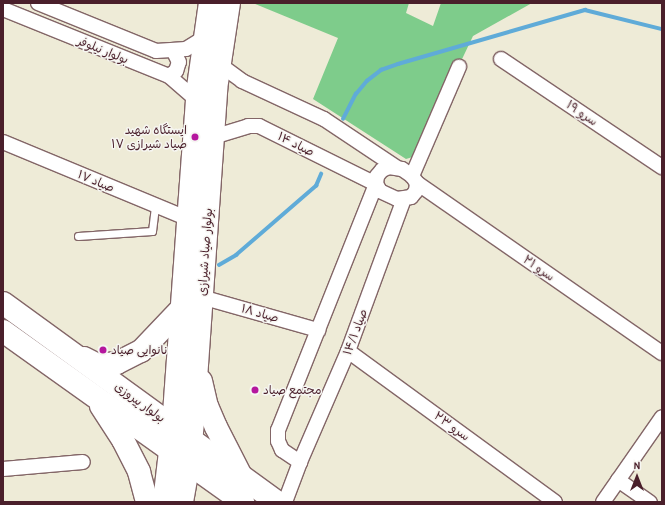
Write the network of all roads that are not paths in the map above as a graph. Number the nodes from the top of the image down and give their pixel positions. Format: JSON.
{"nodes":[{"id":1,"x":38,"y":3,"type":"edge"},
{"id":2,"x":210,"y":3,"type":"edge"},
{"id":3,"x":229,"y":3,"type":"edge"},
{"id":4,"x":3,"y":9,"type":"edge"},
{"id":5,"x":205,"y":37,"type":"junction"},
{"id":6,"x":173,"y":50,"type":"junction"},
{"id":7,"x":501,"y":59,"type":"dead end"},
{"id":8,"x":219,"y":64,"type":"junction"},
{"id":9,"x":459,"y":67,"type":"dead end"},
{"id":10,"x":169,"y":76,"type":"junction"},
{"id":11,"x":198,"y":100,"type":"junction"},
{"id":12,"x":213,"y":137,"type":"junction"},
{"id":13,"x":3,"y":142,"type":"edge"},
{"id":14,"x":662,"y":167,"type":"edge"},
{"id":15,"x":396,"y":168,"type":"junction"},
{"id":16,"x":415,"y":179,"type":"junction"},
{"id":17,"x":376,"y":184,"type":"junction"},
{"id":18,"x":404,"y":199,"type":"junction"},
{"id":19,"x":155,"y":206,"type":"junction"},
{"id":20,"x":188,"y":219,"type":"junction"},
{"id":21,"x":78,"y":236,"type":"dead end"},
{"id":22,"x":201,"y":297,"type":"junction"},
{"id":23,"x":3,"y":303,"type":"edge"},
{"id":24,"x":182,"y":308,"type":"junction"},
{"id":25,"x":318,"y":330,"type":"junction"},
{"id":26,"x":3,"y":331,"type":"edge"},
{"id":27,"x":348,"y":351,"type":"junction"},
{"id":28,"x":70,"y":352,"type":"junction"},
{"id":29,"x":662,"y":353,"type":"edge"},
{"id":30,"x":196,"y":365,"type":"junction"},
{"id":31,"x":96,"y":398,"type":"junction"},
{"id":32,"x":662,"y":417,"type":"edge"},
{"id":33,"x":173,"y":427,"type":"junction"},
{"id":34,"x":191,"y":440,"type":"junction"},
{"id":35,"x":171,"y":450,"type":"junction"},
{"id":36,"x":83,"y":462,"type":"dead end"},
{"id":37,"x":300,"y":462,"type":"junction"},
{"id":38,"x":188,"y":464,"type":"junction"},
{"id":39,"x":3,"y":469,"type":"edge"},
{"id":40,"x":241,"y":477,"type":"junction"},
{"id":41,"x":618,"y":480,"type":"junction"},
{"id":42,"x":147,"y":502,"type":"edge"},
{"id":43,"x":164,"y":502,"type":"edge"},
{"id":44,"x":182,"y":502,"type":"edge"},
{"id":45,"x":243,"y":502,"type":"edge"},
{"id":46,"x":277,"y":502,"type":"edge"},
{"id":47,"x":285,"y":502,"type":"edge"},
{"id":48,"x":555,"y":502,"type":"edge"},
{"id":49,"x":603,"y":502,"type":"edge"},
{"id":50,"x":650,"y":502,"type":"edge"}],
"edges":[{"from":1,"to":6,"type":"street"},
{"from":2,"to":5,"type":"main road","name":"بولوار صیاد شیرازی"},
{"from":3,"to":8,"type":"main road","name":"بولوار صیاد شیرازی"},
{"from":4,"to":10,"type":"street","name":"بولوار نیلوفر"},
{"from":5,"to":6,"type":"street"},
{"from":5,"to":11,"type":"main road","name":"بولوار صیاد شیرازی"},
{"from":6,"to":10,"type":"street"},
{"from":7,"to":14,"type":"street","name":"سرو ۱۹"},
{"from":8,"to":12,"type":"main road","name":"بولوار صیاد شیرازی"},
{"from":8,"to":15,"type":"street"},
{"from":9,"to":16,"type":"street"},
{"from":10,"to":11,"type":"street","name":"بولوار نیلوفر"},
{"from":11,"to":20,"type":"main road","name":"بولوار صیاد شیرازی"},
{"from":12,"to":17,"type":"street","name":"صیاد ۱۴"},
{"from":12,"to":22,"type":"main road","name":"بولوار صیاد شیرازی"},
{"from":13,"to":19,"type":"street","name":"صیاد ۱۷"},
{"from":15,"to":16,"type":"street"},
{"from":15,"to":17,"type":"street"},
{"from":16,"to":18,"type":"street"},
{"from":16,"to":29,"type":"street","name":"سرو ۲۱"},
{"from":17,"to":18,"type":"street"},
{"from":17,"to":25,"type":"street"},
{"from":18,"to":27,"type":"street","name":"صیاد ۱۴/۱"},
{"from":19,"to":20,"type":"street","name":"صیاد ۱۷"},
{"from":19,"to":21,"type":"lane"},
{"from":20,"to":24,"type":"main road","name":"بولوار صیاد شیرازی"},
{"from":22,"to":25,"type":"street","name":"صیاد ۱۸"},
{"from":22,"to":30,"type":"main road","name":"بولوار صیاد شیرازی"},
{"from":23,"to":28,"type":"main road","name":"بولوار پیروزی"},
{"from":24,"to":28,"type":"main road"},
{"from":24,"to":33,"type":"main road","name":"بولوار صیاد شیرازی"},
{"from":25,"to":37,"type":"street"},
{"from":26,"to":31,"type":"main road","name":"بولوار پیروزی"},
{"from":27,"to":37,"type":"street","name":"صیاد ۱۴/۱"},
{"from":27,"to":48,"type":"street","name":"سرو ۲۳"},
{"from":28,"to":33,"type":"main road","name":"بولوار پیروزی"},
{"from":30,"to":34,"type":"main road","name":"بولوار صیاد شیرازی"},
{"from":30,"to":40,"type":"main road"},
{"from":31,"to":35,"type":"main road","name":"بولوار پیروزی"},
{"from":31,"to":42,"type":"main road"},
{"from":32,"to":41,"type":"street"},
{"from":33,"to":34,"type":"main road","name":"بولوار پیروزی"},
{"from":33,"to":35,"type":"main road","name":"بولوار صیاد شیرازی"},
{"from":34,"to":38,"type":"main road","name":"بولوار صیاد شیرازی"},
{"from":34,"to":40,"type":"main road","name":"بولوار پیروزی"},
{"from":35,"to":38,"type":"main road","name":"بولوار پیروزی"},
{"from":35,"to":43,"type":"main road","name":"بولوار صیاد شیرازی"},
{"from":36,"to":39,"type":"street"},
{"from":37,"to":47,"type":"street","name":"صیاد ۱۴/۱"},
{"from":38,"to":44,"type":"main road","name":"بولوار صیاد شیرازی"},
{"from":38,"to":45,"type":"main road","name":"بولوار پیروزی"},
{"from":40,"to":46,"type":"main road","name":"بولوار پیروزی"},
{"from":41,"to":49,"type":"street"},
{"from":41,"to":50,"type":"street"}]}
